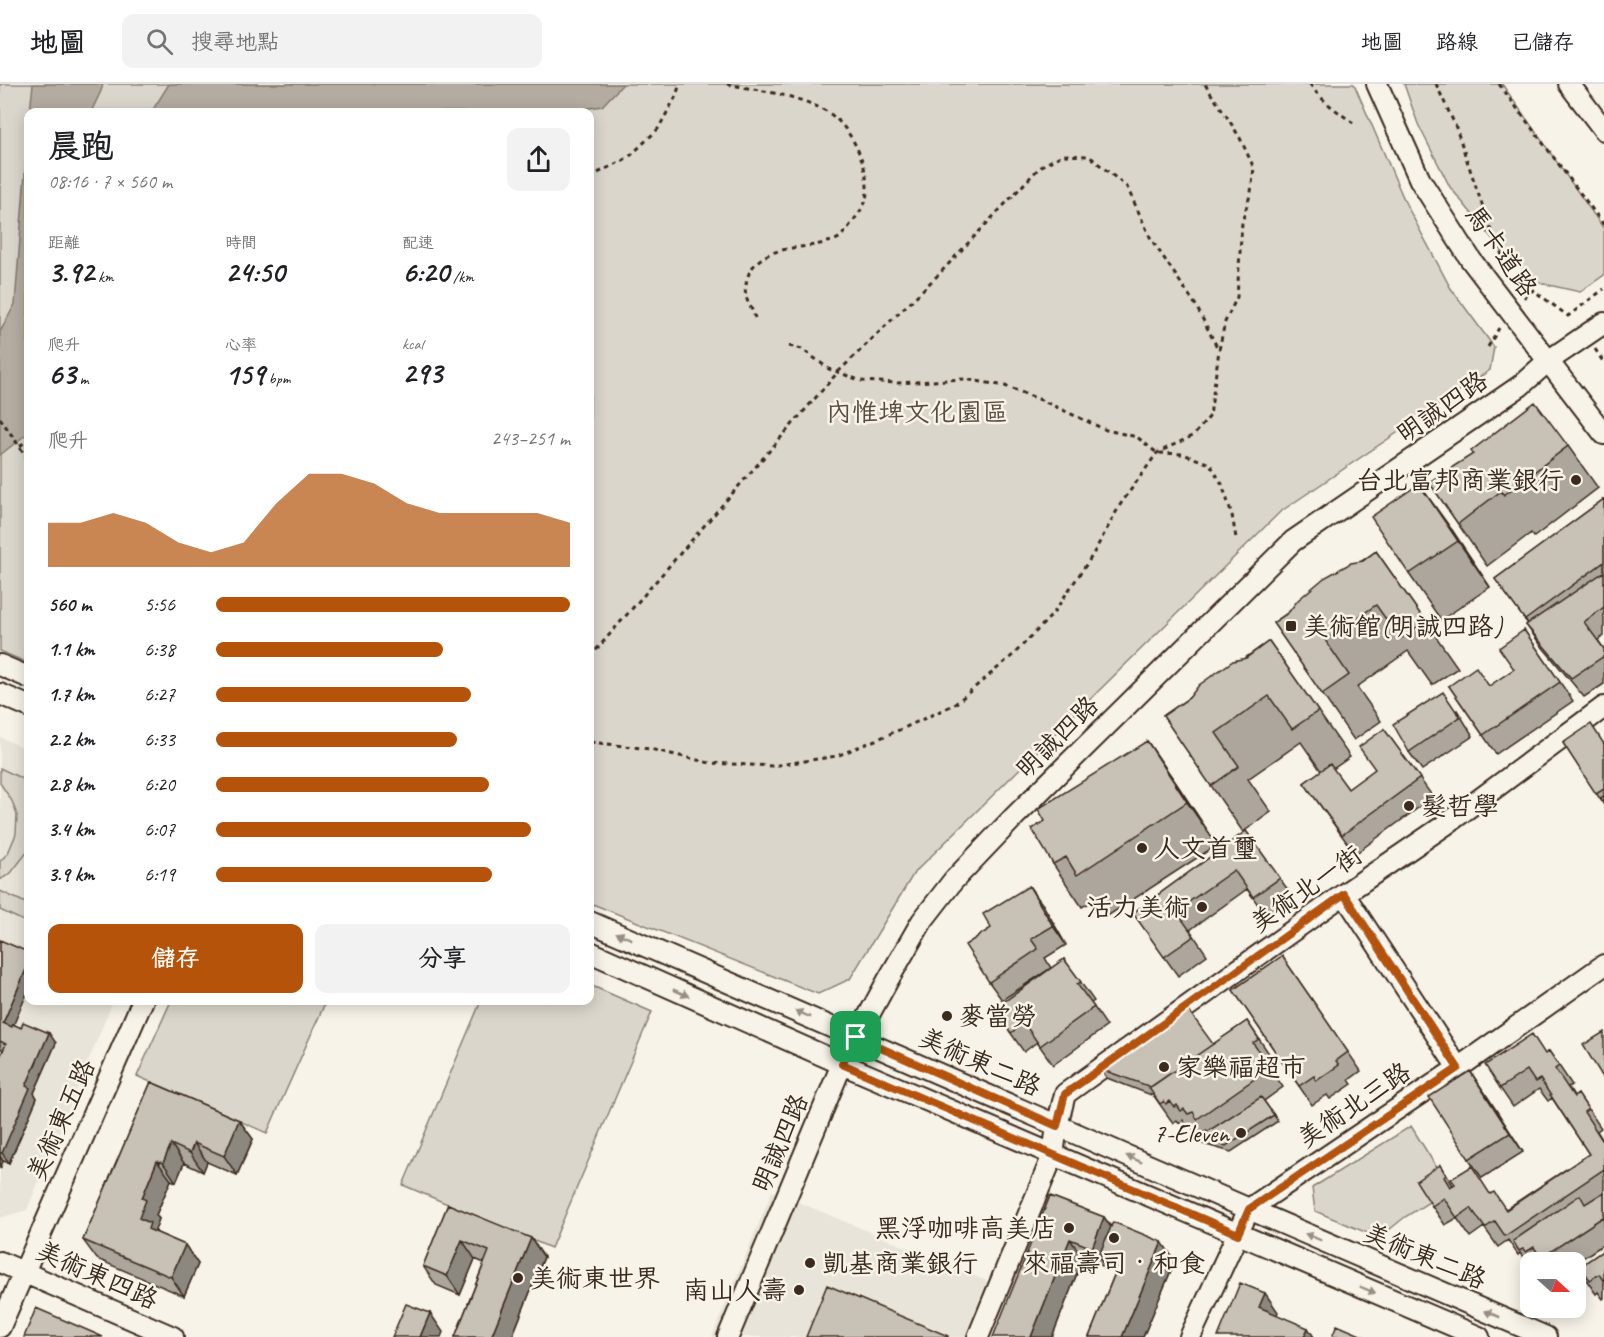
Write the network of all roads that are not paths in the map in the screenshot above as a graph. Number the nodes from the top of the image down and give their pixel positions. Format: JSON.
{"nodes":[{"id":1,"x":1377,"y":84,"type":"edge"},
{"id":2,"x":1569,"y":84,"type":"edge"},
{"id":3,"x":1604,"y":130,"type":"edge"},
{"id":4,"x":1604,"y":323,"type":"edge"},
{"id":5,"x":1548,"y":361,"type":"junction"},
{"id":6,"x":1604,"y":434,"type":"edge"},
{"id":7,"x":0,"y":665,"type":"edge"},
{"id":8,"x":24,"y":676,"type":"edge"},
{"id":9,"x":0,"y":694,"type":"edge"},
{"id":10,"x":24,"y":704,"type":"edge"},
{"id":11,"x":1604,"y":707,"type":"edge"},
{"id":12,"x":1344,"y":894,"type":"junction"},
{"id":13,"x":594,"y":923,"type":"edge"},
{"id":14,"x":594,"y":954,"type":"edge"},
{"id":15,"x":1604,"y":966,"type":"edge"},
{"id":16,"x":141,"y":1005,"type":"edge"},
{"id":17,"x":856,"y":1037,"type":"junction"},
{"id":18,"x":842,"y":1064,"type":"junction"},
{"id":19,"x":1458,"y":1068,"type":"junction"},
{"id":20,"x":1057,"y":1126,"type":"junction"},
{"id":21,"x":1053,"y":1155,"type":"junction"},
{"id":22,"x":1249,"y":1209,"type":"junction"},
{"id":23,"x":1238,"y":1234,"type":"junction"},
{"id":24,"x":0,"y":1262,"type":"edge"},
{"id":25,"x":24,"y":1272,"type":"junction"},
{"id":26,"x":0,"y":1327,"type":"edge"},
{"id":27,"x":173,"y":1337,"type":"edge"},
{"id":28,"x":729,"y":1337,"type":"edge"},
{"id":29,"x":978,"y":1337,"type":"edge"},
{"id":30,"x":1190,"y":1337,"type":"edge"},
{"id":31,"x":1479,"y":1337,"type":"edge"},
{"id":32,"x":1546,"y":1337,"type":"edge"}],
"edges":[{"from":1,"to":5,"type":"street","name":"馬卡道路"},
{"from":2,"to":3,"type":"street"},
{"from":4,"to":5,"type":"street","name":"明誠四路"},
{"from":5,"to":6,"type":"street","name":"馬卡道路"},
{"from":5,"to":17,"type":"street","name":"明誠四路"},
{"from":7,"to":8,"type":"street"},
{"from":9,"to":10,"type":"street"},
{"from":11,"to":12,"type":"street","name":"美術北一街"},
{"from":12,"to":19,"type":"street"},
{"from":12,"to":20,"type":"street","name":"美術北一街"},
{"from":17,"to":13,"type":"street","name":"美術東二路","one_way":true},
{"from":14,"to":18,"type":"street","name":"美術東二路","one_way":true},
{"from":15,"to":19,"type":"street","name":"美術北三路"},
{"from":16,"to":25,"type":"street","name":"美術東五路"},
{"from":17,"to":18,"type":"street","name":"明誠四路"},
{"from":17,"to":20,"type":"street","name":"美術東二路"},
{"from":18,"to":21,"type":"street","name":"美術東二路"},
{"from":18,"to":28,"type":"street","name":"明誠四路"},
{"from":19,"to":22,"type":"street","name":"美術北三路"},
{"from":20,"to":21,"type":"street","name":"美術北一街"},
{"from":22,"to":20,"type":"street","name":"美術東二路","one_way":true},
{"from":21,"to":23,"type":"street","name":"美術東二路"},
{"from":21,"to":29,"type":"street","name":"美術北一街"},
{"from":22,"to":23,"type":"street"},
{"from":32,"to":22,"type":"street","name":"美術東二路","one_way":true},
{"from":23,"to":30,"type":"street"},
{"from":23,"to":31,"type":"street","name":"美術東二路","one_way":true},
{"from":24,"to":25,"type":"street","name":"美術東四路"},
{"from":25,"to":26,"type":"street","name":"美術東五路"},
{"from":25,"to":27,"type":"street","name":"美術東四路"}]}
